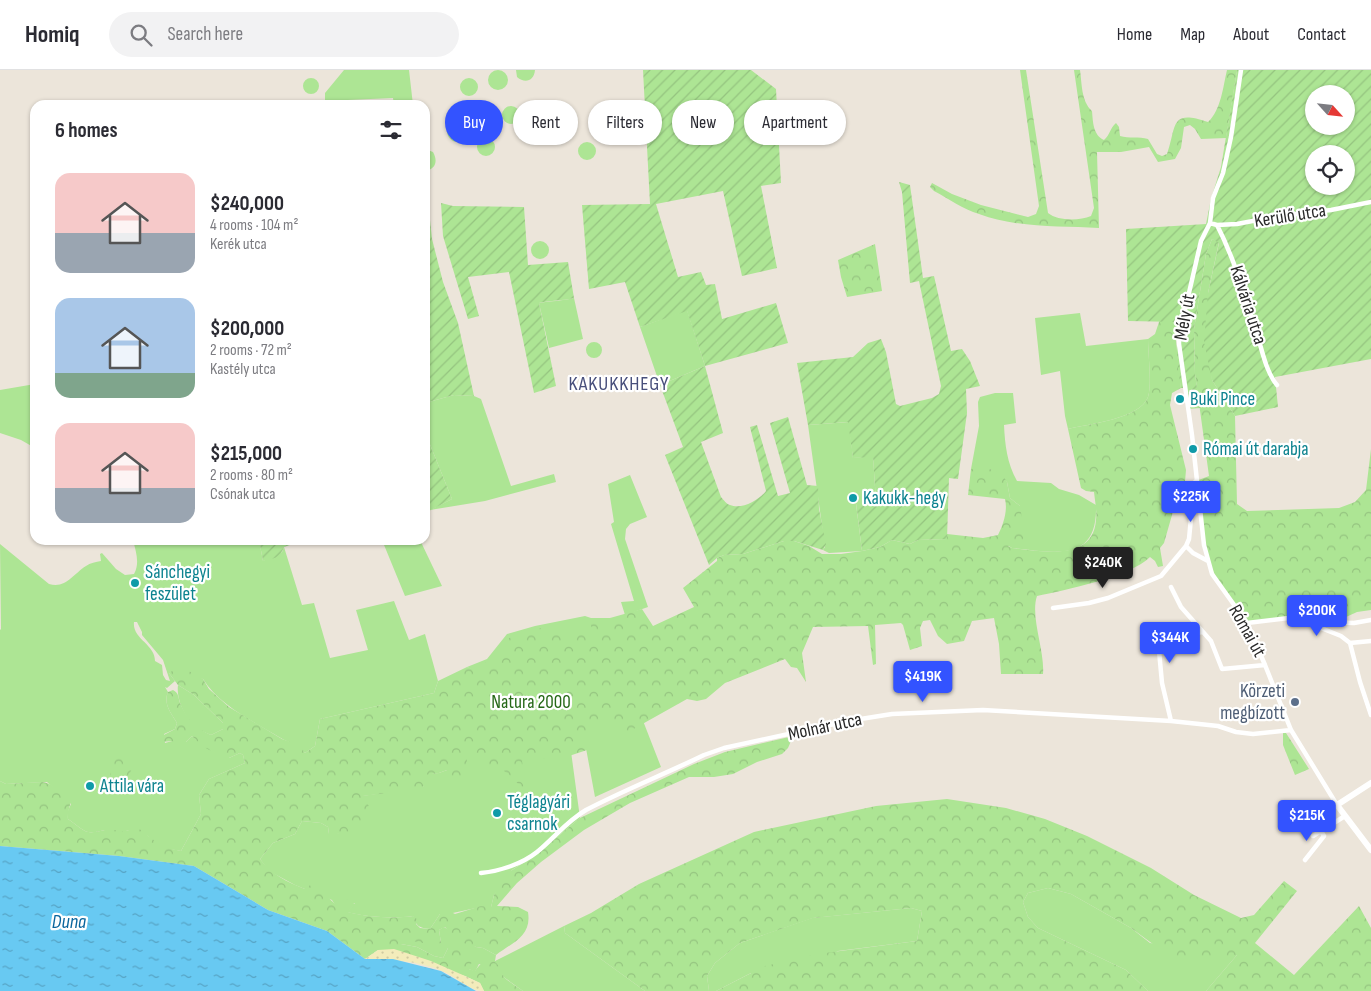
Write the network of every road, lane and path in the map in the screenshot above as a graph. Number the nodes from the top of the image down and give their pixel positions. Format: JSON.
{"nodes":[{"id":1,"x":1241,"y":70,"type":"edge"},
{"id":2,"x":1371,"y":202,"type":"edge"},
{"id":3,"x":1210,"y":223,"type":"junction"},
{"id":4,"x":1218,"y":225,"type":"junction"},
{"id":5,"x":1276,"y":385,"type":"dead end"},
{"id":6,"x":1196,"y":481,"type":"junction"},
{"id":7,"x":1186,"y":546,"type":"junction"},
{"id":8,"x":1208,"y":562,"type":"junction"},
{"id":9,"x":1171,"y":587,"type":"dead end"},
{"id":10,"x":1053,"y":608,"type":"dead end"},
{"id":11,"x":1295,"y":617,"type":"junction"},
{"id":12,"x":1371,"y":620,"type":"edge"},
{"id":13,"x":1246,"y":624,"type":"junction"},
{"id":14,"x":1203,"y":632,"type":"junction"},
{"id":15,"x":1371,"y":641,"type":"edge"},
{"id":16,"x":1350,"y":643,"type":"junction"},
{"id":17,"x":1265,"y":665,"type":"junction"},
{"id":18,"x":1371,"y":715,"type":"edge"},
{"id":19,"x":1171,"y":721,"type":"junction"},
{"id":20,"x":1291,"y":730,"type":"junction"},
{"id":21,"x":1371,"y":783,"type":"edge"},
{"id":22,"x":1337,"y":805,"type":"junction"},
{"id":23,"x":1345,"y":816,"type":"junction"},
{"id":24,"x":1321,"y":831,"type":"junction"},
{"id":25,"x":1313,"y":836,"type":"dead end"},
{"id":26,"x":1371,"y":850,"type":"edge"},
{"id":27,"x":1305,"y":860,"type":"dead end"},
{"id":28,"x":481,"y":874,"type":"dead end"}],
"edges":[{"from":1,"to":3,"type":"street","name":"Mély út"},
{"from":2,"to":4,"type":"street","name":"Kerülő utca"},
{"from":3,"to":4,"type":"street","name":"Kerülő utca"},
{"from":3,"to":6,"type":"street","name":"Mély út"},
{"from":4,"to":5,"type":"street","name":"Kálvária utca"},
{"from":6,"to":7,"type":"street"},
{"from":6,"to":8,"type":"street","name":"Mély út"},
{"from":7,"to":8,"type":"street","name":"Római út"},
{"from":7,"to":10,"type":"street"},
{"from":8,"to":13,"type":"street","name":"Római út"},
{"from":9,"to":14,"type":"street"},
{"from":11,"to":12,"type":"street"},
{"from":11,"to":13,"type":"street"},
{"from":11,"to":16,"type":"street"},
{"from":13,"to":17,"type":"street","name":"Római út"},
{"from":14,"to":17,"type":"street"},
{"from":14,"to":19,"type":"street"},
{"from":15,"to":16,"type":"street"},
{"from":16,"to":18,"type":"street"},
{"from":17,"to":20,"type":"street","name":"Római út"},
{"from":19,"to":20,"type":"street","name":"Molnár utca"},
{"from":19,"to":28,"type":"street","name":"Molnár utca"},
{"from":20,"to":22,"type":"street","name":"Római út"},
{"from":21,"to":22,"type":"street"},
{"from":22,"to":23,"type":"street"},
{"from":23,"to":24,"type":"street"},
{"from":23,"to":26,"type":"street"},
{"from":24,"to":25,"type":"street"},
{"from":24,"to":27,"type":"street"}]}
